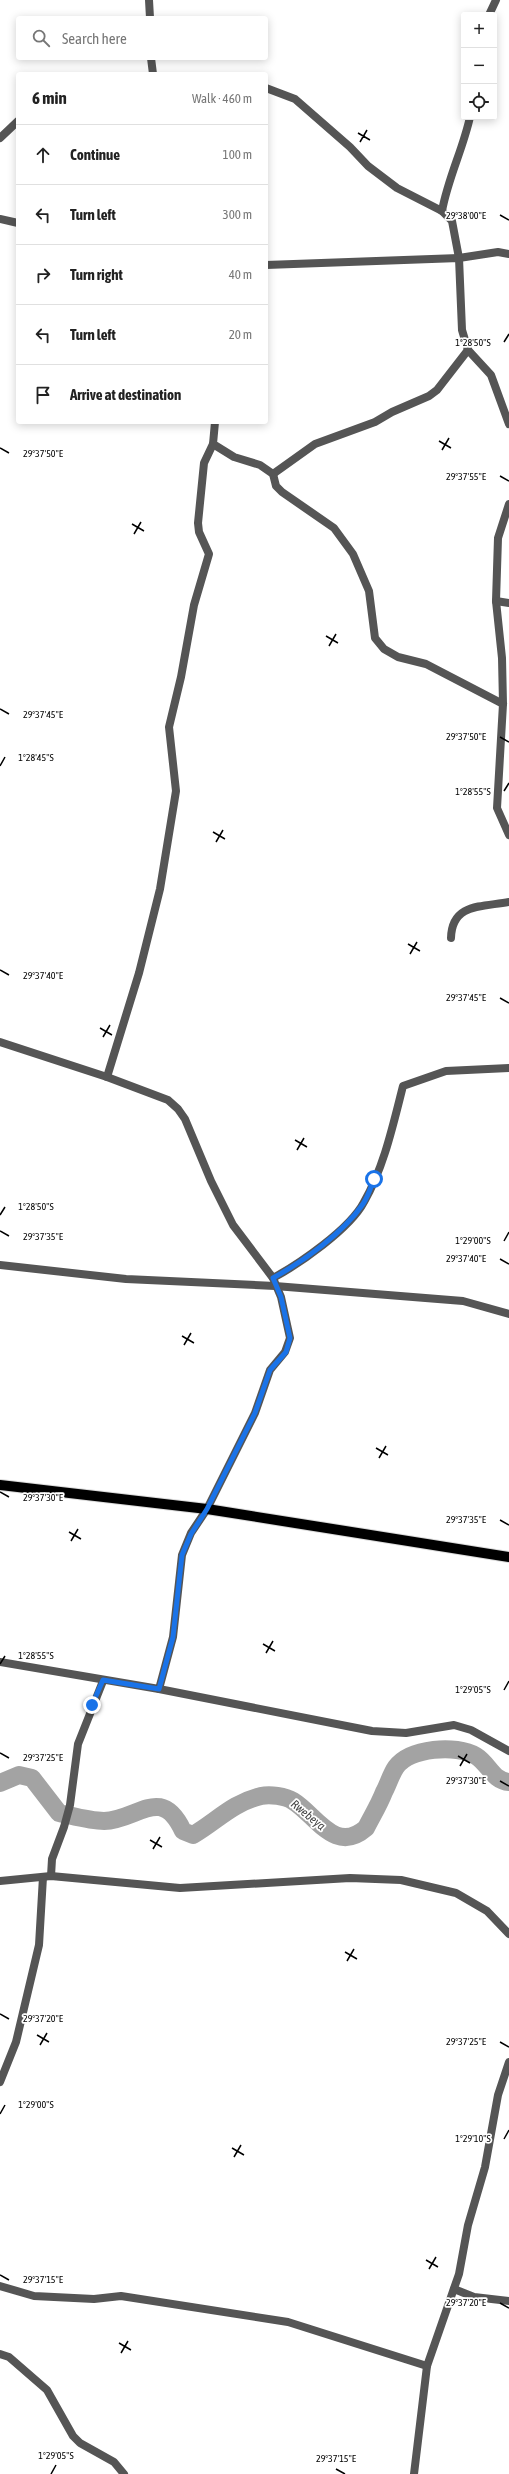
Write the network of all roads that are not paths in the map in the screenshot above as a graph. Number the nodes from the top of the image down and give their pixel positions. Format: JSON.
{"nodes":[{"id":1,"x":149,"y":0,"type":"edge"},
{"id":2,"x":496,"y":0,"type":"edge"},
{"id":3,"x":490,"y":12,"type":"edge"},
{"id":4,"x":150,"y":16,"type":"edge"},
{"id":5,"x":151,"y":60,"type":"edge"},
{"id":6,"x":153,"y":72,"type":"edge"},
{"id":7,"x":268,"y":89,"type":"edge"},
{"id":8,"x":469,"y":120,"type":"edge"},
{"id":9,"x":16,"y":123,"type":"edge"},
{"id":10,"x":0,"y":138,"type":"edge"},
{"id":11,"x":442,"y":211,"type":"junction"},
{"id":12,"x":0,"y":219,"type":"edge"},
{"id":13,"x":16,"y":223,"type":"edge"},
{"id":14,"x":509,"y":254,"type":"edge"},
{"id":15,"x":459,"y":258,"type":"junction"},
{"id":16,"x":268,"y":265,"type":"edge"},
{"id":17,"x":468,"y":350,"type":"junction"},
{"id":18,"x":215,"y":424,"type":"edge"},
{"id":19,"x":509,"y":424,"type":"edge"},
{"id":20,"x":214,"y":444,"type":"junction"},
{"id":21,"x":273,"y":474,"type":"junction"},
{"id":22,"x":509,"y":504,"type":"edge"},
{"id":23,"x":496,"y":601,"type":"junction"},
{"id":24,"x":509,"y":603,"type":"edge"},
{"id":25,"x":503,"y":704,"type":"junction"},
{"id":26,"x":509,"y":835,"type":"edge"},
{"id":27,"x":509,"y":902,"type":"edge"},
{"id":28,"x":451,"y":938,"type":"dead end"},
{"id":29,"x":0,"y":1042,"type":"edge"},
{"id":30,"x":509,"y":1068,"type":"edge"},
{"id":31,"x":107,"y":1077,"type":"junction"},
{"id":32,"x":0,"y":1265,"type":"edge"},
{"id":33,"x":273,"y":1278,"type":"junction"},
{"id":34,"x":275,"y":1286,"type":"junction"},
{"id":35,"x":509,"y":1314,"type":"edge"},
{"id":36,"x":0,"y":1485,"type":"edge"},
{"id":37,"x":207,"y":1509,"type":"junction"},
{"id":38,"x":509,"y":1557,"type":"edge"},
{"id":39,"x":0,"y":1662,"type":"edge"},
{"id":40,"x":103,"y":1680,"type":"junction"},
{"id":41,"x":159,"y":1689,"type":"junction"},
{"id":42,"x":509,"y":1751,"type":"edge"},
{"id":43,"x":47,"y":1876,"type":"junction"},
{"id":44,"x":0,"y":1881,"type":"edge"},
{"id":45,"x":509,"y":1934,"type":"edge"},
{"id":46,"x":509,"y":2062,"type":"edge"},
{"id":47,"x":0,"y":2082,"type":"edge"},
{"id":48,"x":0,"y":2286,"type":"edge"},
{"id":49,"x":454,"y":2289,"type":"junction"},
{"id":50,"x":509,"y":2301,"type":"edge"},
{"id":51,"x":0,"y":2354,"type":"edge"},
{"id":52,"x":427,"y":2366,"type":"junction"},
{"id":53,"x":124,"y":2474,"type":"edge"},
{"id":54,"x":414,"y":2474,"type":"edge"}],
"edges":[{"from":1,"to":4,"type":"street"},
{"from":2,"to":3,"type":"street"},
{"from":5,"to":6,"type":"street"},
{"from":7,"to":11,"type":"street"},
{"from":8,"to":11,"type":"street"},
{"from":9,"to":10,"type":"street"},
{"from":11,"to":15,"type":"street"},
{"from":12,"to":13,"type":"street"},
{"from":14,"to":15,"type":"street"},
{"from":15,"to":16,"type":"street"},
{"from":15,"to":17,"type":"street"},
{"from":17,"to":19,"type":"street"},
{"from":17,"to":21,"type":"street"},
{"from":18,"to":20,"type":"street"},
{"from":20,"to":21,"type":"street"},
{"from":20,"to":31,"type":"street"},
{"from":21,"to":25,"type":"street"},
{"from":22,"to":23,"type":"street"},
{"from":23,"to":24,"type":"street"},
{"from":23,"to":25,"type":"street"},
{"from":25,"to":26,"type":"street"},
{"from":27,"to":28,"type":"street"},
{"from":29,"to":31,"type":"street"},
{"from":30,"to":33,"type":"street"},
{"from":31,"to":33,"type":"street"},
{"from":32,"to":34,"type":"street"},
{"from":33,"to":34,"type":"street"},
{"from":34,"to":35,"type":"street"},
{"from":34,"to":37,"type":"street"},
{"from":36,"to":37,"type":"main road"},
{"from":37,"to":38,"type":"main road"},
{"from":37,"to":41,"type":"street"},
{"from":39,"to":40,"type":"street"},
{"from":40,"to":41,"type":"street"},
{"from":40,"to":43,"type":"street"},
{"from":41,"to":42,"type":"street"},
{"from":43,"to":44,"type":"street"},
{"from":43,"to":45,"type":"street"},
{"from":43,"to":47,"type":"street"},
{"from":46,"to":49,"type":"street"},
{"from":48,"to":52,"type":"street"},
{"from":49,"to":50,"type":"street"},
{"from":49,"to":52,"type":"street"},
{"from":51,"to":53,"type":"street"},
{"from":52,"to":54,"type":"street"}]}
